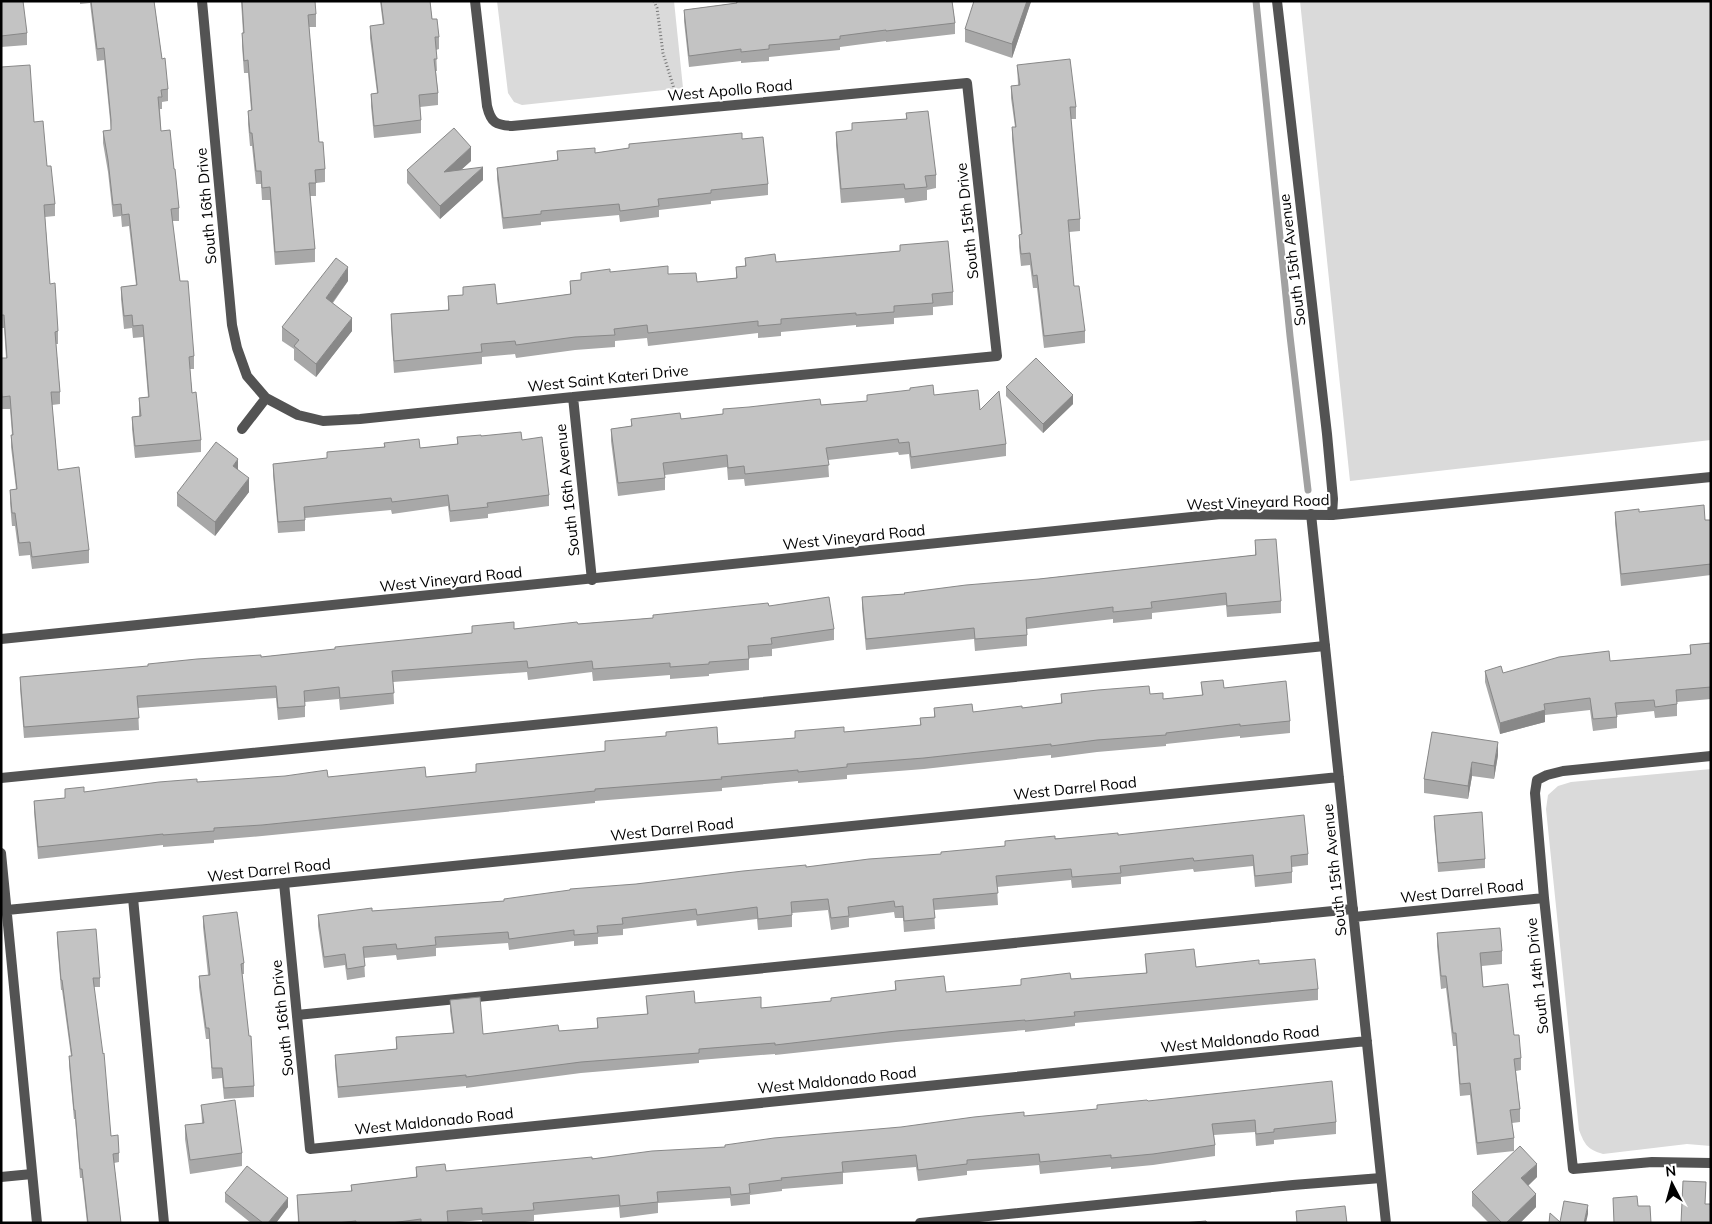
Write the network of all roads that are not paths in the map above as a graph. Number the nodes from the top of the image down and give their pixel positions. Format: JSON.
{"nodes":[{"id":1,"x":202,"y":1,"type":"edge"},
{"id":2,"x":475,"y":1,"type":"edge"},
{"id":3,"x":1277,"y":1,"type":"edge"},
{"id":4,"x":968,"y":83,"type":"joint"},
{"id":5,"x":997,"y":356,"type":"joint"},
{"id":6,"x":572,"y":397,"type":"junction"},
{"id":7,"x":266,"y":398,"type":"junction"},
{"id":8,"x":242,"y":429,"type":"dead end"},
{"id":9,"x":1711,"y":478,"type":"edge"},
{"id":10,"x":1311,"y":514,"type":"junction"},
{"id":11,"x":1332,"y":515,"type":"junction"},
{"id":12,"x":592,"y":580,"type":"junction"},
{"id":13,"x":1,"y":639,"type":"edge"},
{"id":14,"x":1325,"y":646,"type":"junction"},
{"id":15,"x":1711,"y":756,"type":"edge"},
{"id":16,"x":1339,"y":777,"type":"junction"},
{"id":17,"x":1,"y":778,"type":"edge"},
{"id":18,"x":1,"y":853,"type":"edge"},
{"id":19,"x":284,"y":884,"type":"junction"},
{"id":20,"x":133,"y":898,"type":"junction"},
{"id":21,"x":1544,"y":898,"type":"junction"},
{"id":22,"x":8,"y":910,"type":"junction"},
{"id":23,"x":1353,"y":913,"type":"junction"},
{"id":24,"x":297,"y":1016,"type":"junction"},
{"id":25,"x":1367,"y":1041,"type":"junction"},
{"id":26,"x":310,"y":1149,"type":"joint"},
{"id":27,"x":1711,"y":1162,"type":"edge"},
{"id":28,"x":32,"y":1174,"type":"junction"},
{"id":29,"x":1,"y":1177,"type":"edge"},
{"id":30,"x":1381,"y":1178,"type":"junction"},
{"id":31,"x":37,"y":1223,"type":"edge"},
{"id":32,"x":164,"y":1223,"type":"edge"},
{"id":33,"x":920,"y":1223,"type":"edge"},
{"id":34,"x":1386,"y":1223,"type":"edge"}],
"edges":[{"from":1,"to":7,"type":"street","name":"South 16th Drive"},
{"from":2,"to":4,"type":"street","name":"West Apollo Road"},
{"from":3,"to":11,"type":"street","name":"South 15th Avenue"},
{"from":4,"to":5,"type":"street","name":"South 15th Drive"},
{"from":5,"to":6,"type":"street","name":"West Saint Kateri Drive"},
{"from":6,"to":7,"type":"street","name":"West Saint Kateri Drive"},
{"from":6,"to":12,"type":"street","name":"South 16th Avenue"},
{"from":7,"to":8,"type":"street"},
{"from":9,"to":11,"type":"street","name":"West Vineyard Road"},
{"from":10,"to":11,"type":"street","name":"West Vineyard Road"},
{"from":10,"to":12,"type":"street","name":"West Vineyard Road"},
{"from":10,"to":14,"type":"street","name":"South 15th Avenue"},
{"from":12,"to":13,"type":"street","name":"West Vineyard Road"},
{"from":14,"to":16,"type":"street","name":"South 15th Avenue"},
{"from":14,"to":17,"type":"street"},
{"from":15,"to":21,"type":"street","name":"South 14th Drive"},
{"from":16,"to":19,"type":"street","name":"West Darrel Road"},
{"from":16,"to":23,"type":"street","name":"South 15th Avenue"},
{"from":18,"to":22,"type":"street"},
{"from":19,"to":20,"type":"street","name":"West Darrel Road"},
{"from":19,"to":24,"type":"street","name":"South 16th Drive"},
{"from":20,"to":22,"type":"street","name":"West Darrel Road"},
{"from":20,"to":32,"type":"street"},
{"from":21,"to":23,"type":"street","name":"West Darrel Road"},
{"from":21,"to":27,"type":"street","name":"South 14th Drive"},
{"from":22,"to":28,"type":"street"},
{"from":23,"to":24,"type":"street","name":"West Darrel Road"},
{"from":23,"to":25,"type":"street","name":"South 15th Avenue"},
{"from":24,"to":26,"type":"street","name":"South 16th Drive"},
{"from":25,"to":26,"type":"street","name":"West Maldonado Road"},
{"from":25,"to":30,"type":"street","name":"South 15th Avenue"},
{"from":28,"to":29,"type":"street"},
{"from":28,"to":31,"type":"street"},
{"from":30,"to":33,"type":"street"},
{"from":30,"to":34,"type":"street","name":"South 15th Avenue"}]}
